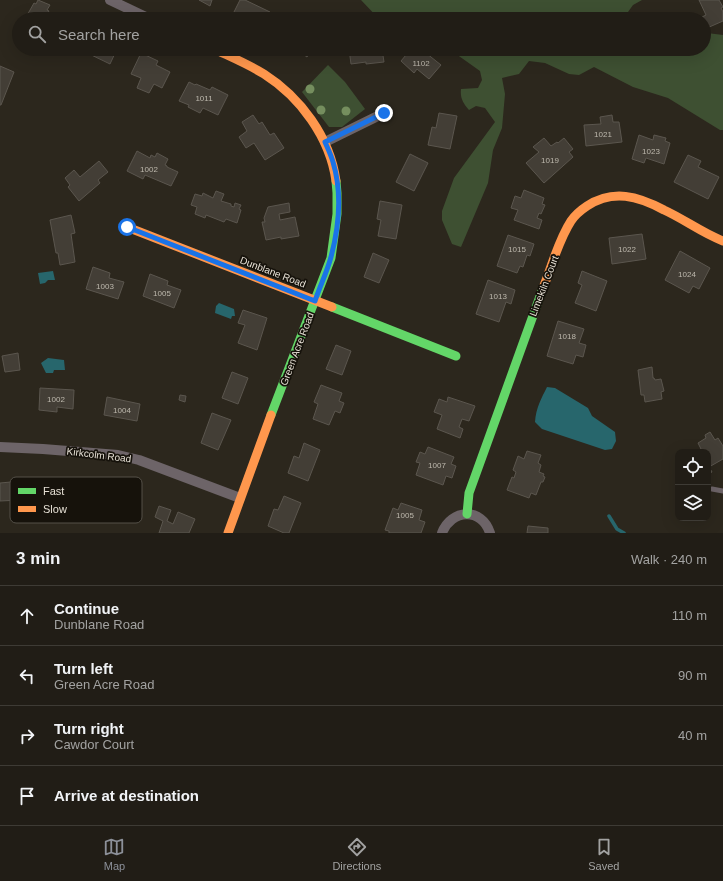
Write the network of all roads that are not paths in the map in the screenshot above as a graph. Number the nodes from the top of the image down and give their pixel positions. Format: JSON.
{"nodes":[{"id":1,"x":110,"y":0,"type":"edge"},
{"id":2,"x":135,"y":12,"type":"edge"},
{"id":3,"x":228,"y":56,"type":"edge"},
{"id":4,"x":384,"y":113,"type":"dead end"},
{"id":5,"x":325,"y":142,"type":"junction"},
{"id":6,"x":127,"y":227,"type":"dead end"},
{"id":7,"x":723,"y":241,"type":"edge"},
{"id":8,"x":315,"y":301,"type":"junction"},
{"id":9,"x":456,"y":356,"type":"dead end"},
{"id":10,"x":0,"y":447,"type":"edge"},
{"id":11,"x":712,"y":489,"type":"dead end"},
{"id":12,"x":723,"y":491,"type":"edge"},
{"id":13,"x":240,"y":498,"type":"junction"},
{"id":14,"x":467,"y":514,"type":"junction"},
{"id":15,"x":228,"y":533,"type":"edge"},
{"id":16,"x":442,"y":533,"type":"edge"},
{"id":17,"x":490,"y":533,"type":"edge"}],
"edges":[{"from":1,"to":2,"type":"street"},
{"from":3,"to":5,"type":"street","name":"Green Acre Road"},
{"from":4,"to":5,"type":"street"},
{"from":5,"to":8,"type":"street","name":"Green Acre Road"},
{"from":6,"to":8,"type":"street","name":"Dunblane Road"},
{"from":7,"to":14,"type":"street","name":"Limekiln Court"},
{"from":8,"to":9,"type":"street","name":"Dunblane Road"},
{"from":8,"to":13,"type":"street","name":"Green Acre Road"},
{"from":10,"to":13,"type":"street","name":"Kirkcolm Road"},
{"from":11,"to":12,"type":"lane"},
{"from":13,"to":15,"type":"street","name":"Green Acre Road"},
{"from":14,"to":16,"type":"street"},
{"from":14,"to":17,"type":"street"}]}
